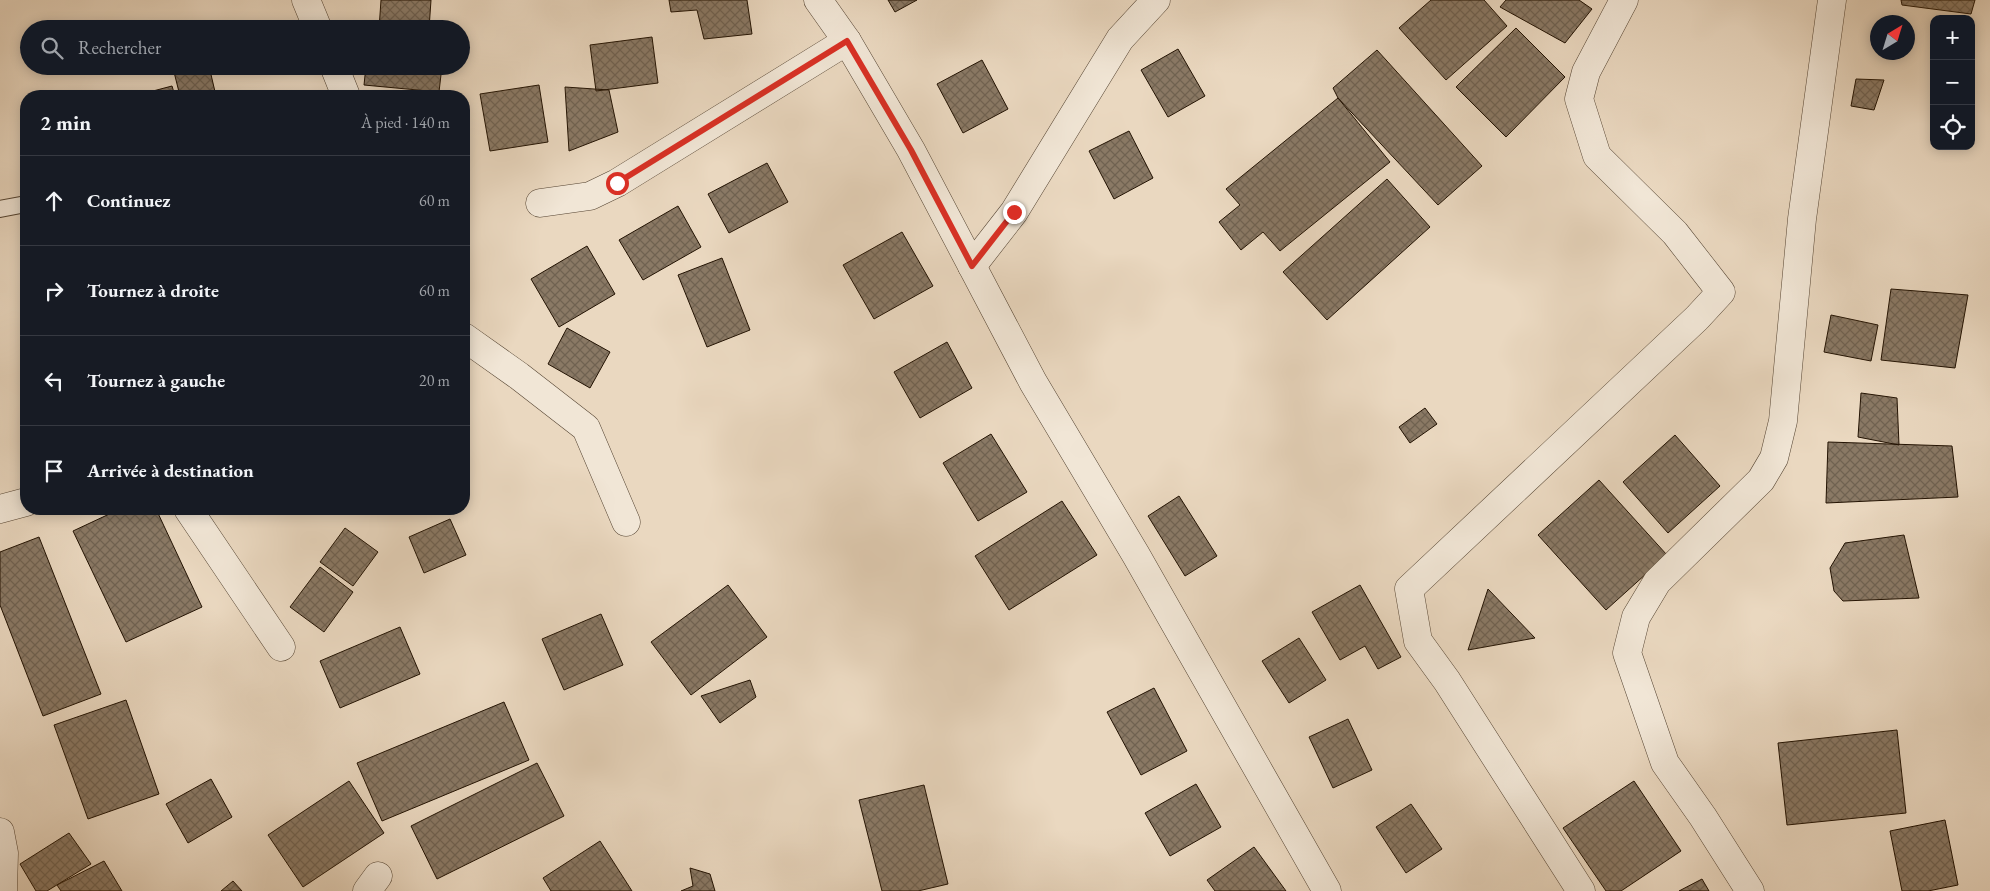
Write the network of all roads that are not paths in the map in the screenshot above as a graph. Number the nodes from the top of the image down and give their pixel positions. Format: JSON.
{"nodes":[{"id":1,"x":306,"y":0,"type":"edge"},
{"id":2,"x":818,"y":0,"type":"edge"},
{"id":3,"x":1156,"y":0,"type":"edge"},
{"id":4,"x":1624,"y":0,"type":"edge"},
{"id":5,"x":1832,"y":0,"type":"edge"},
{"id":6,"x":314,"y":20,"type":"edge"},
{"id":7,"x":847,"y":41,"type":"junction"},
{"id":8,"x":338,"y":75,"type":"edge"},
{"id":9,"x":344,"y":90,"type":"edge"},
{"id":10,"x":540,"y":203,"type":"dead end"},
{"id":11,"x":20,"y":205,"type":"edge"},
{"id":12,"x":0,"y":209,"type":"edge"},
{"id":13,"x":972,"y":266,"type":"junction"},
{"id":14,"x":470,"y":342,"type":"edge"},
{"id":15,"x":20,"y":504,"type":"edge"},
{"id":16,"x":0,"y":509,"type":"edge"},
{"id":17,"x":192,"y":515,"type":"edge"},
{"id":18,"x":626,"y":522,"type":"dead end"},
{"id":19,"x":281,"y":647,"type":"dead end"},
{"id":20,"x":0,"y":832,"type":"edge"},
{"id":21,"x":3,"y":891,"type":"edge"},
{"id":22,"x":1328,"y":891,"type":"edge"},
{"id":23,"x":1581,"y":891,"type":"edge"},
{"id":24,"x":1750,"y":891,"type":"edge"}],
"edges":[{"from":1,"to":6,"type":"street"},
{"from":2,"to":7,"type":"street"},
{"from":3,"to":13,"type":"street"},
{"from":4,"to":23,"type":"street"},
{"from":5,"to":24,"type":"street"},
{"from":7,"to":10,"type":"street"},
{"from":7,"to":13,"type":"street"},
{"from":8,"to":9,"type":"street"},
{"from":11,"to":12,"type":"lane"},
{"from":13,"to":22,"type":"street"},
{"from":14,"to":18,"type":"street"},
{"from":15,"to":16,"type":"street"},
{"from":17,"to":19,"type":"street"},
{"from":20,"to":21,"type":"street"}]}
